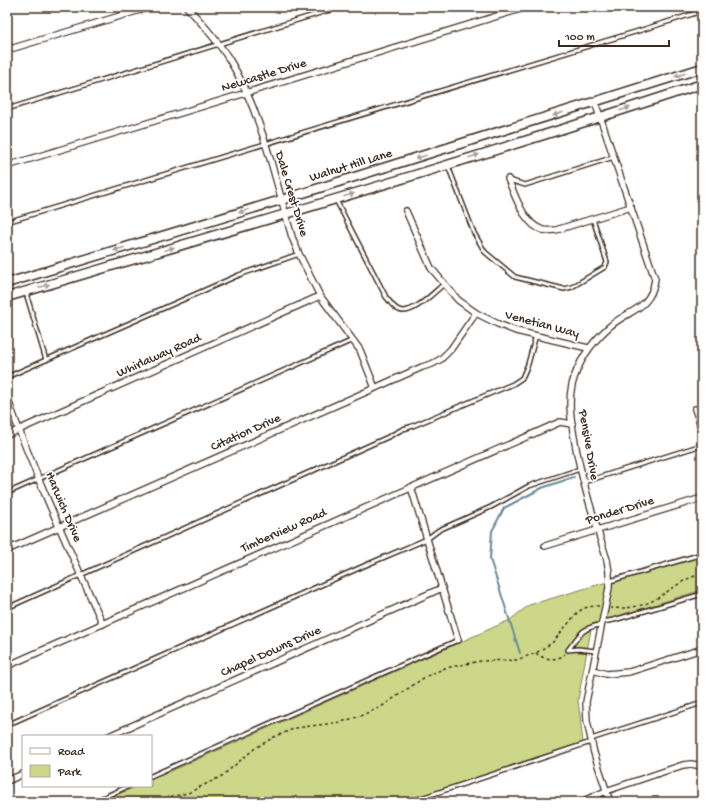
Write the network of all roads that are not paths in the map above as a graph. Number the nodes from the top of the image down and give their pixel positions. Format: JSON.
{"nodes":[{"id":1,"x":150,"y":7,"type":"edge"},
{"id":2,"x":186,"y":7,"type":"edge"},
{"id":3,"x":340,"y":7,"type":"edge"},
{"id":4,"x":527,"y":7,"type":"edge"},
{"id":5,"x":702,"y":8,"type":"edge"},
{"id":6,"x":219,"y":44,"type":"junction"},
{"id":7,"x":7,"y":50,"type":"edge"},
{"id":8,"x":702,"y":68,"type":"edge"},
{"id":9,"x":702,"y":84,"type":"edge"},
{"id":10,"x":247,"y":93,"type":"junction"},
{"id":11,"x":595,"y":102,"type":"junction"},
{"id":12,"x":7,"y":109,"type":"edge"},
{"id":13,"x":600,"y":117,"type":"junction"},
{"id":14,"x":265,"y":145,"type":"junction"},
{"id":15,"x":614,"y":157,"type":"junction"},
{"id":16,"x":447,"y":164,"type":"junction"},
{"id":17,"x":7,"y":166,"type":"edge"},
{"id":18,"x":508,"y":179,"type":"joint"},
{"id":19,"x":336,"y":199,"type":"junction"},
{"id":20,"x":281,"y":200,"type":"junction"},
{"id":21,"x":631,"y":207,"type":"junction"},
{"id":22,"x":406,"y":211,"type":"dead end"},
{"id":23,"x":285,"y":214,"type":"junction"},
{"id":24,"x":593,"y":218,"type":"junction"},
{"id":25,"x":7,"y":222,"type":"edge"},
{"id":26,"x":299,"y":254,"type":"junction"},
{"id":27,"x":7,"y":283,"type":"edge"},
{"id":28,"x":444,"y":284,"type":"junction"},
{"id":29,"x":25,"y":292,"type":"junction"},
{"id":30,"x":320,"y":296,"type":"junction"},
{"id":31,"x":7,"y":297,"type":"edge"},
{"id":32,"x":476,"y":313,"type":"junction"},
{"id":33,"x":536,"y":336,"type":"junction"},
{"id":34,"x":353,"y":340,"type":"junction"},
{"id":35,"x":588,"y":348,"type":"junction"},
{"id":36,"x":46,"y":360,"type":"junction"},
{"id":37,"x":7,"y":377,"type":"edge"},
{"id":38,"x":375,"y":388,"type":"junction"},
{"id":39,"x":7,"y":397,"type":"edge"},
{"id":40,"x":696,"y":409,"type":"dead end"},
{"id":41,"x":572,"y":424,"type":"junction"},
{"id":42,"x":702,"y":429,"type":"edge"},
{"id":43,"x":18,"y":430,"type":"junction"},
{"id":44,"x":7,"y":435,"type":"edge"},
{"id":45,"x":702,"y":445,"type":"edge"},
{"id":46,"x":580,"y":469,"type":"junction"},
{"id":47,"x":39,"y":479,"type":"junction"},
{"id":48,"x":583,"y":482,"type":"junction"},
{"id":49,"x":411,"y":487,"type":"junction"},
{"id":50,"x":7,"y":493,"type":"edge"},
{"id":51,"x":702,"y":498,"type":"edge"},
{"id":52,"x":60,"y":527,"type":"junction"},
{"id":53,"x":598,"y":530,"type":"junction"},
{"id":54,"x":427,"y":539,"type":"junction"},
{"id":55,"x":545,"y":546,"type":"dead end"},
{"id":56,"x":7,"y":550,"type":"edge"},
{"id":57,"x":702,"y":554,"type":"edge"},
{"id":58,"x":81,"y":574,"type":"junction"},
{"id":59,"x":610,"y":581,"type":"junction"},
{"id":60,"x":442,"y":588,"type":"junction"},
{"id":61,"x":702,"y":594,"type":"edge"},
{"id":62,"x":7,"y":608,"type":"edge"},
{"id":63,"x":103,"y":624,"type":"junction"},
{"id":64,"x":601,"y":624,"type":"junction"},
{"id":65,"x":458,"y":640,"type":"joint"},
{"id":66,"x":702,"y":649,"type":"edge"},
{"id":67,"x":596,"y":652,"type":"junction"},
{"id":68,"x":7,"y":666,"type":"edge"},
{"id":69,"x":593,"y":670,"type":"junction"},
{"id":70,"x":702,"y":704,"type":"edge"},
{"id":71,"x":7,"y":725,"type":"edge"},
{"id":72,"x":111,"y":735,"type":"edge"},
{"id":73,"x":591,"y":741,"type":"junction"},
{"id":74,"x":702,"y":766,"type":"edge"},
{"id":75,"x":22,"y":774,"type":"edge"},
{"id":76,"x":152,"y":776,"type":"edge"},
{"id":77,"x":7,"y":781,"type":"edge"},
{"id":78,"x":127,"y":787,"type":"edge"},
{"id":79,"x":606,"y":791,"type":"junction"},
{"id":80,"x":94,"y":802,"type":"edge"},
{"id":81,"x":409,"y":802,"type":"edge"},
{"id":82,"x":581,"y":802,"type":"edge"},
{"id":83,"x":610,"y":802,"type":"edge"}],
"edges":[{"from":1,"to":7,"type":"street"},
{"from":2,"to":6,"type":"street","name":"Dale Crest Drive"},
{"from":3,"to":6,"type":"lane"},
{"from":4,"to":10,"type":"street","name":"Newcastle Drive"},
{"from":5,"to":14,"type":"lane"},
{"from":6,"to":10,"type":"street","name":"Dale Crest Drive"},
{"from":6,"to":12,"type":"lane"},
{"from":8,"to":11,"type":"main road","name":"Walnut Hill Lane","one_way":true},
{"from":13,"to":9,"type":"main road","name":"Walnut Hill Lane","one_way":true},
{"from":10,"to":14,"type":"street","name":"Dale Crest Drive"},
{"from":10,"to":17,"type":"street","name":"Newcastle Drive"},
{"from":11,"to":13,"type":"street","name":"Pensive Drive"},
{"from":11,"to":20,"type":"main road","name":"Walnut Hill Lane","one_way":true},
{"from":13,"to":15,"type":"street","name":"Pensive Drive"},
{"from":16,"to":13,"type":"main road","name":"Walnut Hill Lane","one_way":true},
{"from":14,"to":20,"type":"street","name":"Dale Crest Drive"},
{"from":14,"to":25,"type":"lane"},
{"from":15,"to":18,"type":"lane"},
{"from":15,"to":21,"type":"street","name":"Pensive Drive"},
{"from":19,"to":16,"type":"main road","name":"Walnut Hill Lane","one_way":true},
{"from":16,"to":24,"type":"lane"},
{"from":18,"to":24,"type":"street"},
{"from":19,"to":23,"type":"main road","name":"Walnut Hill Lane"},
{"from":19,"to":28,"type":"lane"},
{"from":20,"to":23,"type":"street","name":"Dale Crest Drive"},
{"from":20,"to":27,"type":"main road","name":"Walnut Hill Lane","one_way":true},
{"from":21,"to":24,"type":"street"},
{"from":21,"to":35,"type":"street","name":"Pensive Drive"},
{"from":22,"to":28,"type":"street","name":"Venetian Way"},
{"from":23,"to":26,"type":"street","name":"Dale Crest Drive"},
{"from":29,"to":23,"type":"main road","name":"Walnut Hill Lane","one_way":true},
{"from":26,"to":30,"type":"street","name":"Dale Crest Drive"},
{"from":26,"to":36,"type":"lane"},
{"from":28,"to":32,"type":"street","name":"Venetian Way"},
{"from":29,"to":31,"type":"main road","name":"Walnut Hill Lane"},
{"from":29,"to":36,"type":"lane"},
{"from":30,"to":34,"type":"street","name":"Dale Crest Drive"},
{"from":30,"to":43,"type":"street","name":"Whirlaway Road"},
{"from":32,"to":33,"type":"street","name":"Venetian Way"},
{"from":32,"to":38,"type":"street","name":"Citation Drive"},
{"from":33,"to":35,"type":"street","name":"Venetian Way"},
{"from":33,"to":58,"type":"lane"},
{"from":34,"to":38,"type":"street","name":"Dale Crest Drive"},
{"from":34,"to":47,"type":"lane"},
{"from":35,"to":41,"type":"street","name":"Pensive Drive"},
{"from":36,"to":37,"type":"lane"},
{"from":38,"to":52,"type":"street","name":"Citation Drive"},
{"from":39,"to":43,"type":"street","name":"Harwich Drive"},
{"from":40,"to":42,"type":"street"},
{"from":41,"to":46,"type":"street","name":"Pensive Drive"},
{"from":41,"to":49,"type":"street","name":"Timberview Road"},
{"from":43,"to":44,"type":"street","name":"Whirlaway Road"},
{"from":43,"to":47,"type":"street","name":"Harwich Drive"},
{"from":45,"to":48,"type":"lane"},
{"from":46,"to":48,"type":"street","name":"Pensive Drive"},
{"from":46,"to":54,"type":"lane"},
{"from":47,"to":50,"type":"lane"},
{"from":47,"to":52,"type":"street","name":"Harwich Drive"},
{"from":48,"to":53,"type":"street","name":"Pensive Drive"},
{"from":49,"to":54,"type":"street"},
{"from":49,"to":63,"type":"street","name":"Timberview Road"},
{"from":51,"to":53,"type":"street","name":"Ponder Drive"},
{"from":52,"to":56,"type":"street","name":"Citation Drive"},
{"from":52,"to":58,"type":"street","name":"Harwich Drive"},
{"from":53,"to":55,"type":"street","name":"Ponder Drive"},
{"from":53,"to":59,"type":"street","name":"Pensive Drive"},
{"from":54,"to":60,"type":"street"},
{"from":54,"to":71,"type":"lane"},
{"from":57,"to":59,"type":"lane"},
{"from":58,"to":62,"type":"lane"},
{"from":58,"to":63,"type":"street","name":"Harwich Drive"},
{"from":59,"to":64,"type":"street","name":"Pensive Drive"},
{"from":60,"to":65,"type":"street"},
{"from":60,"to":72,"type":"street","name":"Chapel Downs Drive"},
{"from":61,"to":64,"type":"lane"},
{"from":63,"to":68,"type":"street","name":"Timberview Road"},
{"from":64,"to":67,"type":"street","name":"Pensive Drive"},
{"from":64,"to":67,"type":"lane"},
{"from":65,"to":76,"type":"lane"},
{"from":66,"to":69,"type":"street"},
{"from":67,"to":69,"type":"street","name":"Pensive Drive"},
{"from":69,"to":73,"type":"street","name":"Pensive Drive"},
{"from":70,"to":73,"type":"lane"},
{"from":73,"to":79,"type":"street","name":"Pensive Drive"},
{"from":73,"to":81,"type":"lane"},
{"from":74,"to":79,"type":"street"},
{"from":75,"to":77,"type":"street"},
{"from":78,"to":80,"type":"lane"},
{"from":79,"to":82,"type":"street"},
{"from":79,"to":83,"type":"street","name":"Pensive Drive"}]}
